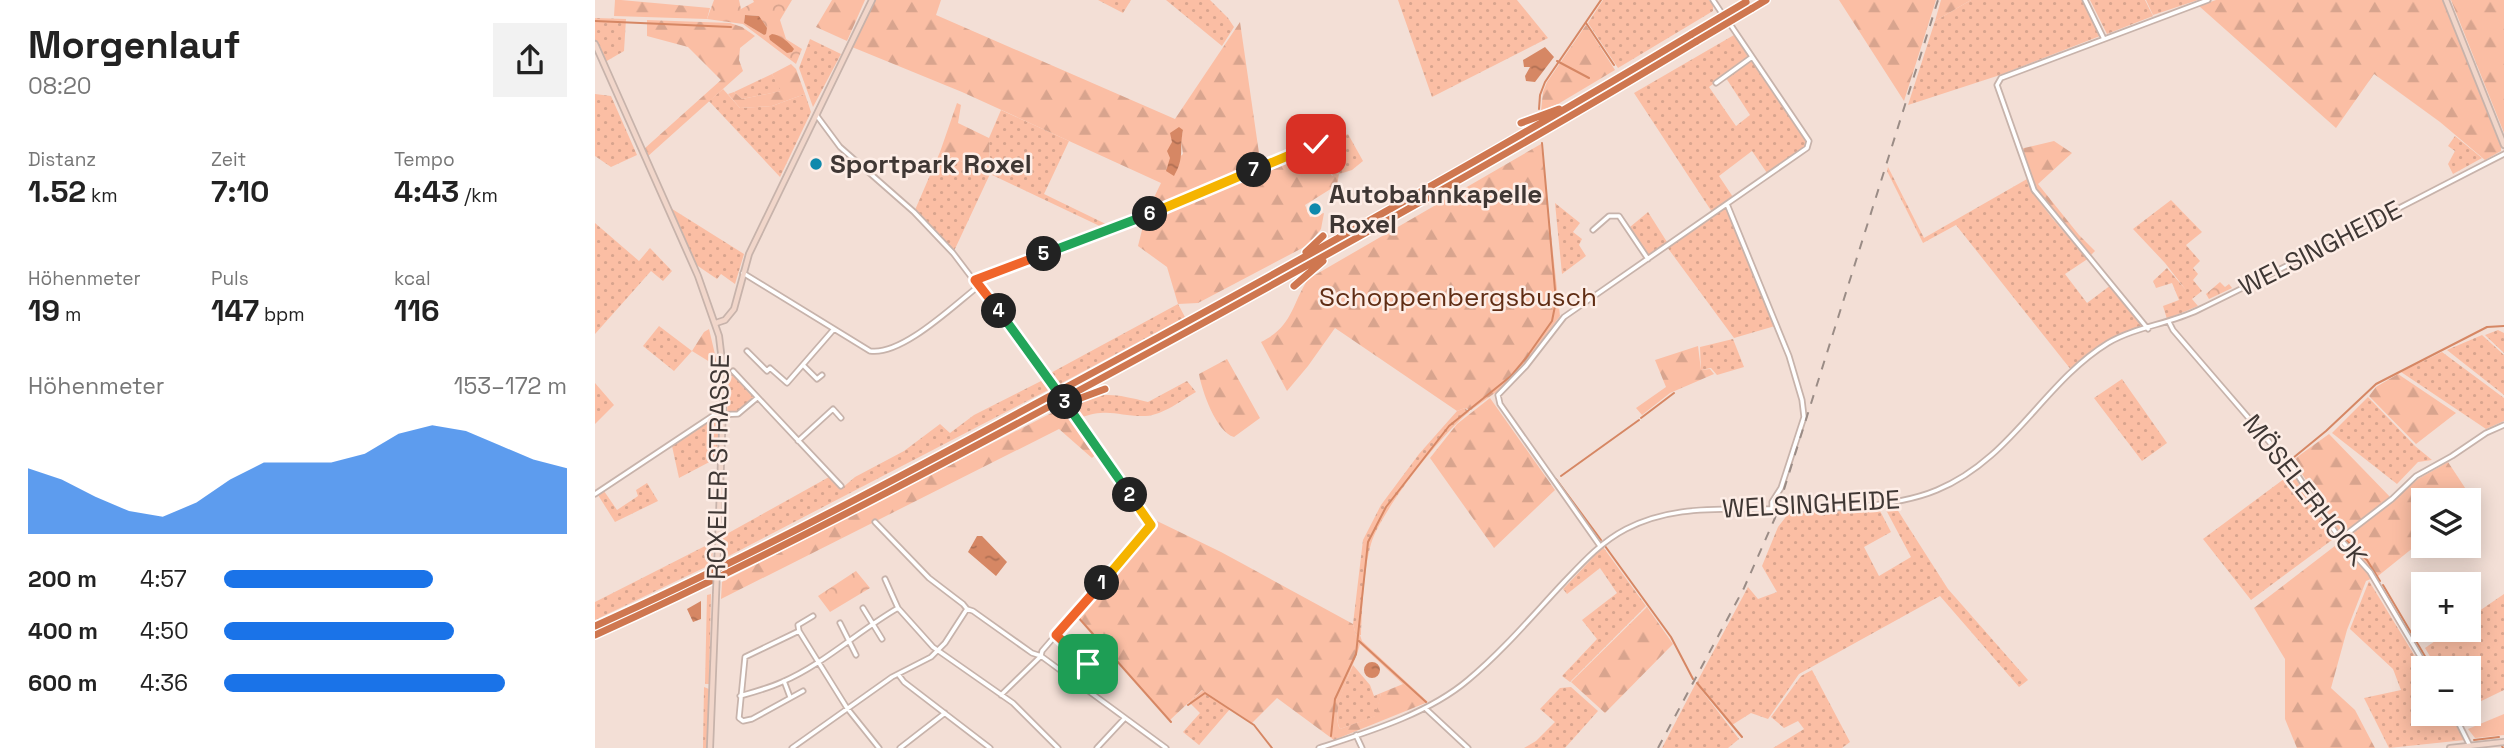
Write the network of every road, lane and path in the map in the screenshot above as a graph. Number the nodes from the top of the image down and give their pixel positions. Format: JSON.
{"nodes":[{"id":1,"x":872,"y":0,"type":"edge"},
{"id":2,"x":1713,"y":0,"type":"edge"},
{"id":3,"x":1766,"y":0,"type":"edge"},
{"id":4,"x":2085,"y":0,"type":"edge"},
{"id":5,"x":2208,"y":0,"type":"edge"},
{"id":6,"x":2447,"y":0,"type":"edge"},
{"id":7,"x":1749,"y":4,"type":"edge"},
{"id":8,"x":1695,"y":38,"type":"junction"},
{"id":9,"x":2104,"y":39,"type":"junction"},
{"id":10,"x":595,"y":44,"type":"edge"},
{"id":11,"x":1752,"y":57,"type":"junction"},
{"id":12,"x":1717,"y":83,"type":"dead end"},
{"id":13,"x":1579,"y":101,"type":"junction"},
{"id":14,"x":815,"y":114,"type":"junction"},
{"id":15,"x":1521,"y":123,"type":"dead end"},
{"id":16,"x":1337,"y":135,"type":"dead end"},
{"id":17,"x":2504,"y":145,"type":"edge"},
{"id":18,"x":2504,"y":154,"type":"edge"},
{"id":19,"x":1727,"y":204,"type":"junction"},
{"id":20,"x":1593,"y":230,"type":"dead end"},
{"id":21,"x":1323,"y":236,"type":"dead end"},
{"id":22,"x":1344,"y":245,"type":"junction"},
{"id":23,"x":1648,"y":259,"type":"junction"},
{"id":24,"x":1280,"y":271,"type":"junction"},
{"id":25,"x":743,"y":273,"type":"junction"},
{"id":26,"x":975,"y":280,"type":"junction"},
{"id":27,"x":979,"y":285,"type":"junction"},
{"id":28,"x":1294,"y":286,"type":"dead end"},
{"id":29,"x":716,"y":323,"type":"junction"},
{"id":30,"x":2169,"y":323,"type":"junction"},
{"id":31,"x":834,"y":329,"type":"junction"},
{"id":32,"x":2148,"y":329,"type":"junction"},
{"id":33,"x":747,"y":351,"type":"dead end"},
{"id":34,"x":804,"y":366,"type":"junction"},
{"id":35,"x":733,"y":371,"type":"dead end"},
{"id":36,"x":822,"y":375,"type":"dead end"},
{"id":37,"x":1105,"y":389,"type":"dead end"},
{"id":38,"x":757,"y":398,"type":"junction"},
{"id":39,"x":723,"y":415,"type":"junction"},
{"id":40,"x":1035,"y":415,"type":"junction"},
{"id":41,"x":841,"y":418,"type":"dead end"},
{"id":42,"x":2504,"y":425,"type":"edge"},
{"id":43,"x":798,"y":441,"type":"junction"},
{"id":44,"x":841,"y":485,"type":"dead end"},
{"id":45,"x":595,"y":494,"type":"edge"},
{"id":46,"x":1772,"y":509,"type":"junction"},
{"id":47,"x":875,"y":522,"type":"dead end"},
{"id":48,"x":2340,"y":539,"type":"junction"},
{"id":49,"x":1600,"y":545,"type":"junction"},
{"id":50,"x":885,"y":579,"type":"dead end"},
{"id":51,"x":863,"y":608,"type":"dead end"},
{"id":52,"x":898,"y":608,"type":"junction"},
{"id":53,"x":967,"y":609,"type":"junction"},
{"id":54,"x":813,"y":616,"type":"dead end"},
{"id":55,"x":839,"y":622,"type":"dead end"},
{"id":56,"x":872,"y":623,"type":"junction"},
{"id":57,"x":595,"y":626,"type":"edge"},
{"id":58,"x":799,"y":631,"type":"junction"},
{"id":59,"x":595,"y":635,"type":"edge"},
{"id":60,"x":1056,"y":635,"type":"junction"},
{"id":61,"x":881,"y":639,"type":"dead end"},
{"id":62,"x":848,"y":641,"type":"junction"},
{"id":63,"x":938,"y":651,"type":"junction"},
{"id":64,"x":856,"y":655,"type":"dead end"},
{"id":65,"x":1041,"y":656,"type":"junction"},
{"id":66,"x":2420,"y":656,"type":"edge"},
{"id":67,"x":817,"y":662,"type":"junction"},
{"id":68,"x":1088,"y":664,"type":"dead end"},
{"id":69,"x":898,"y":674,"type":"junction"},
{"id":70,"x":784,"y":681,"type":"junction"},
{"id":71,"x":803,"y":691,"type":"dead end"},
{"id":72,"x":1002,"y":695,"type":"junction"},
{"id":73,"x":740,"y":696,"type":"junction"},
{"id":74,"x":790,"y":697,"type":"junction"},
{"id":75,"x":847,"y":708,"type":"junction"},
{"id":76,"x":1425,"y":708,"type":"junction"},
{"id":77,"x":945,"y":713,"type":"junction"},
{"id":78,"x":1125,"y":719,"type":"junction"},
{"id":79,"x":2460,"y":726,"type":"edge"},
{"id":80,"x":1356,"y":735,"type":"junction"},
{"id":81,"x":2504,"y":742,"type":"edge"},
{"id":82,"x":2470,"y":746,"type":"junction"},
{"id":83,"x":795,"y":747,"type":"edge"},
{"id":84,"x":710,"y":748,"type":"edge"},
{"id":85,"x":879,"y":748,"type":"edge"},
{"id":86,"x":900,"y":748,"type":"edge"},
{"id":87,"x":990,"y":748,"type":"edge"},
{"id":88,"x":1058,"y":748,"type":"edge"},
{"id":89,"x":1097,"y":748,"type":"edge"},
{"id":90,"x":1166,"y":748,"type":"edge"},
{"id":91,"x":1319,"y":748,"type":"edge"},
{"id":92,"x":1362,"y":748,"type":"edge"},
{"id":93,"x":1468,"y":748,"type":"edge"},
{"id":94,"x":2449,"y":748,"type":"edge"}],
"edges":[{"from":1,"to":14,"type":"main road"},
{"from":2,"to":11,"type":"street"},
{"from":3,"to":7,"type":"highway"},
{"from":4,"to":9,"type":"street"},
{"from":5,"to":9,"type":"street"},
{"from":6,"to":17,"type":"main road"},
{"from":7,"to":8,"type":"highway","bridge":true},
{"from":8,"to":13,"type":"highway"},
{"from":8,"to":22,"type":"highway"},
{"from":9,"to":32,"type":"street"},
{"from":10,"to":29,"type":"main road","name":"ROXELER STRASSE"},
{"from":11,"to":12,"type":"street"},
{"from":11,"to":19,"type":"street"},
{"from":13,"to":15,"type":"highway"},
{"from":13,"to":24,"type":"highway"},
{"from":14,"to":25,"type":"main road"},
{"from":14,"to":26,"type":"street"},
{"from":16,"to":26,"type":"street"},
{"from":18,"to":30,"type":"street","name":"WELSINGHEIDE"},
{"from":19,"to":23,"type":"street"},
{"from":19,"to":46,"type":"street"},
{"from":20,"to":23,"type":"street"},
{"from":21,"to":24,"type":"highway"},
{"from":22,"to":28,"type":"highway"},
{"from":22,"to":40,"type":"highway"},
{"from":23,"to":49,"type":"street"},
{"from":24,"to":57,"type":"highway"},
{"from":25,"to":29,"type":"main road"},
{"from":25,"to":31,"type":"street"},
{"from":26,"to":27,"type":"street"},
{"from":27,"to":31,"type":"street"},
{"from":27,"to":60,"type":"street","bridge":true},
{"from":29,"to":39,"type":"main road","name":"ROXELER STRASSE"},
{"from":30,"to":32,"type":"street","name":"WELSINGHEIDE"},
{"from":30,"to":48,"type":"street","name":"MÖSELERHOOK"},
{"from":31,"to":34,"type":"street"},
{"from":32,"to":46,"type":"street","name":"WELSINGHEIDE"},
{"from":33,"to":34,"type":"street"},
{"from":34,"to":36,"type":"street"},
{"from":35,"to":38,"type":"street"},
{"from":37,"to":40,"type":"highway"},
{"from":38,"to":39,"type":"street"},
{"from":38,"to":43,"type":"street"},
{"from":39,"to":45,"type":"street"},
{"from":39,"to":84,"type":"main road","name":"ROXELER STRASSE","bridge":true},
{"from":40,"to":59,"type":"highway"},
{"from":41,"to":43,"type":"street"},
{"from":42,"to":48,"type":"street"},
{"from":43,"to":44,"type":"street"},
{"from":46,"to":49,"type":"street","name":"WELSINGHEIDE"},
{"from":47,"to":53,"type":"street"},
{"from":48,"to":66,"type":"street","name":"MÖSELERHOOK"},
{"from":49,"to":76,"type":"street","name":"WELSINGHEIDE"},
{"from":50,"to":52,"type":"street"},
{"from":51,"to":56,"type":"street"},
{"from":52,"to":56,"type":"street"},
{"from":52,"to":63,"type":"street"},
{"from":53,"to":63,"type":"street"},
{"from":53,"to":65,"type":"street"},
{"from":54,"to":58,"type":"street"},
{"from":55,"to":62,"type":"street"},
{"from":56,"to":61,"type":"street"},
{"from":56,"to":62,"type":"street"},
{"from":58,"to":67,"type":"street"},
{"from":58,"to":73,"type":"street"},
{"from":60,"to":65,"type":"street"},
{"from":60,"to":68,"type":"street"},
{"from":62,"to":64,"type":"street"},
{"from":62,"to":67,"type":"street"},
{"from":63,"to":69,"type":"street"},
{"from":63,"to":72,"type":"street"},
{"from":65,"to":72,"type":"street"},
{"from":65,"to":78,"type":"street"},
{"from":67,"to":70,"type":"street"},
{"from":67,"to":75,"type":"street"},
{"from":69,"to":75,"type":"street"},
{"from":69,"to":77,"type":"street"},
{"from":70,"to":73,"type":"street"},
{"from":70,"to":74,"type":"street"},
{"from":71,"to":74,"type":"street"},
{"from":72,"to":88,"type":"street"},
{"from":73,"to":74,"type":"street"},
{"from":75,"to":83,"type":"street"},
{"from":75,"to":85,"type":"street"},
{"from":76,"to":80,"type":"street","name":"WELSINGHEIDE"},
{"from":76,"to":93,"type":"street"},
{"from":77,"to":86,"type":"street"},
{"from":77,"to":87,"type":"street"},
{"from":78,"to":89,"type":"street"},
{"from":78,"to":90,"type":"street"},
{"from":79,"to":82,"type":"street"},
{"from":80,"to":91,"type":"street","name":"WELSINGHEIDE"},
{"from":80,"to":92,"type":"street"},
{"from":81,"to":82,"type":"main road"},
{"from":82,"to":94,"type":"main road"}]}
